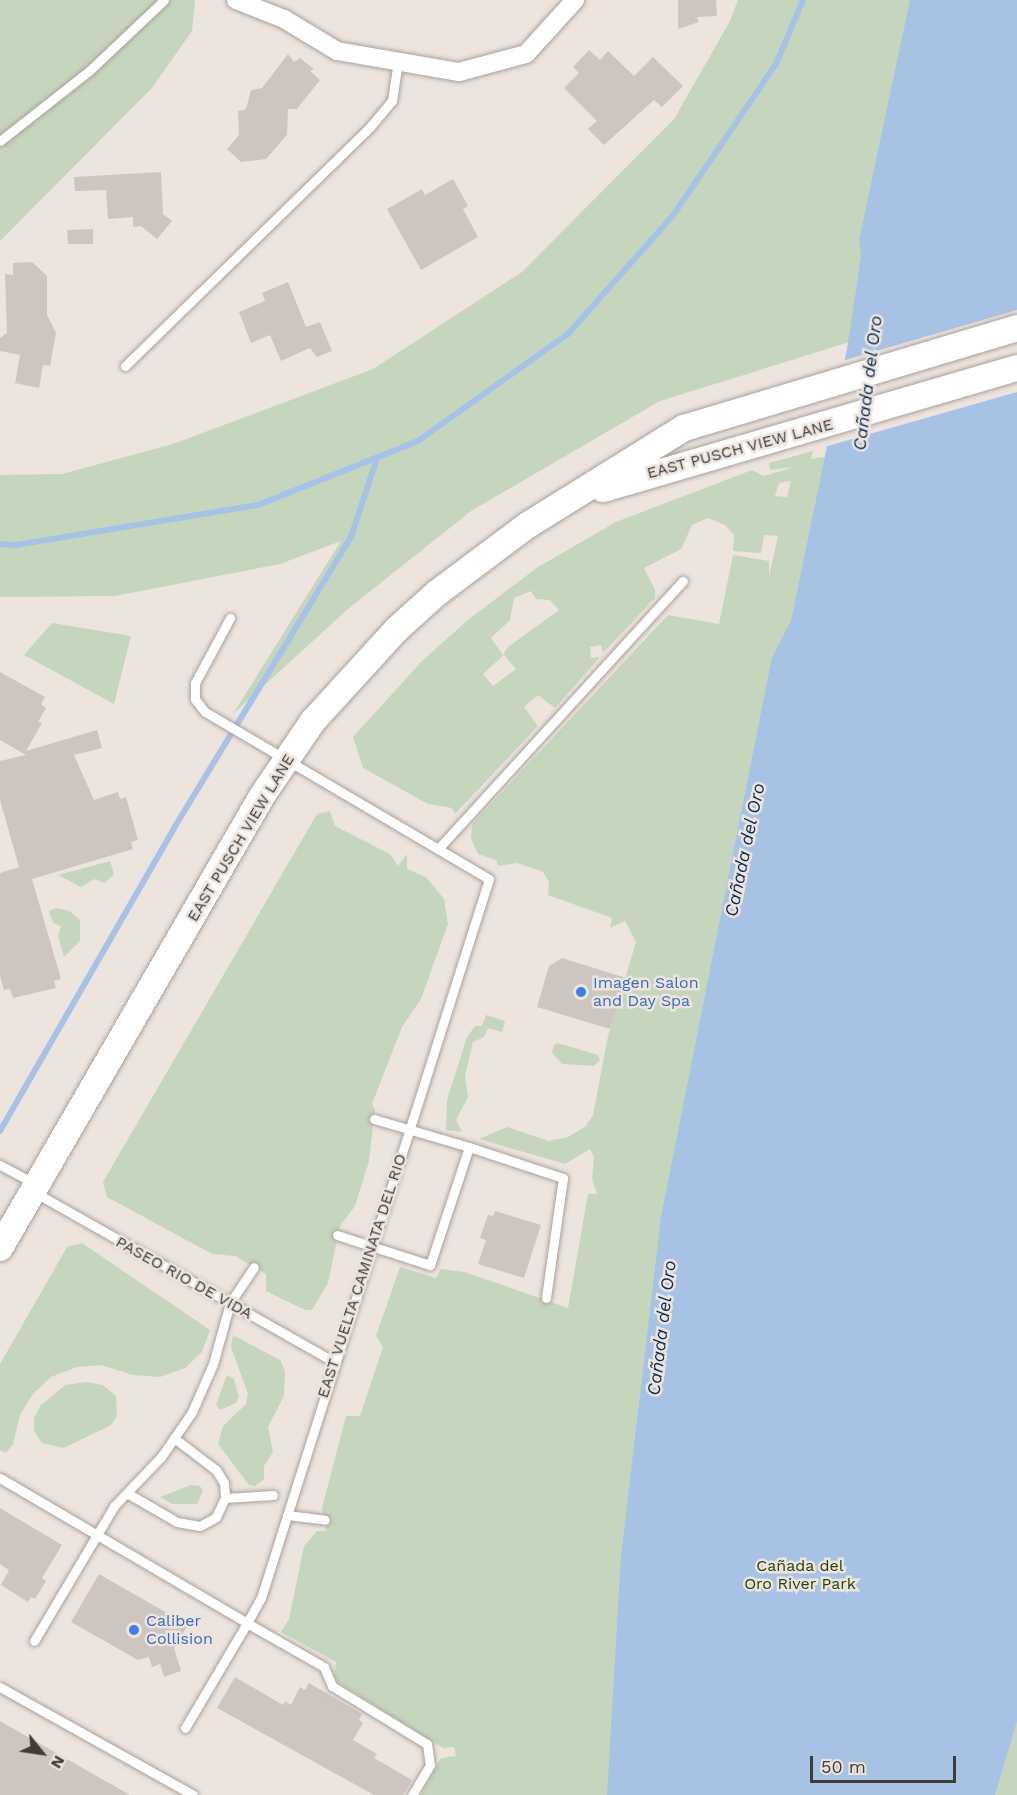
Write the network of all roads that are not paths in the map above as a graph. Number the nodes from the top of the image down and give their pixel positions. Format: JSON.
{"nodes":[{"id":1,"x":164,"y":0,"type":"edge"},
{"id":2,"x":236,"y":0,"type":"edge"},
{"id":3,"x":575,"y":0,"type":"edge"},
{"id":4,"x":398,"y":61,"type":"junction"},
{"id":5,"x":0,"y":141,"type":"edge"},
{"id":6,"x":1017,"y":328,"type":"edge"},
{"id":7,"x":125,"y":366,"type":"dead end"},
{"id":8,"x":1017,"y":368,"type":"edge"},
{"id":9,"x":568,"y":502,"type":"junction"},
{"id":10,"x":683,"y":581,"type":"dead end"},
{"id":11,"x":230,"y":618,"type":"dead end"},
{"id":12,"x":286,"y":760,"type":"junction"},
{"id":13,"x":438,"y":849,"type":"junction"},
{"id":14,"x":374,"y":1119,"type":"dead end"},
{"id":15,"x":411,"y":1129,"type":"junction"},
{"id":16,"x":469,"y":1147,"type":"junction"},
{"id":17,"x":0,"y":1165,"type":"edge"},
{"id":18,"x":36,"y":1189,"type":"junction"},
{"id":19,"x":337,"y":1235,"type":"dead end"},
{"id":20,"x":370,"y":1245,"type":"junction"},
{"id":21,"x":0,"y":1248,"type":"edge"},
{"id":22,"x":254,"y":1267,"type":"dead end"},
{"id":23,"x":546,"y":1298,"type":"dead end"},
{"id":24,"x":230,"y":1303,"type":"junction"},
{"id":25,"x":334,"y":1362,"type":"junction"},
{"id":26,"x":174,"y":1438,"type":"junction"},
{"id":27,"x":0,"y":1478,"type":"edge"},
{"id":28,"x":127,"y":1493,"type":"junction"},
{"id":29,"x":273,"y":1496,"type":"dead end"},
{"id":30,"x":225,"y":1498,"type":"junction"},
{"id":31,"x":287,"y":1515,"type":"junction"},
{"id":32,"x":325,"y":1520,"type":"dead end"},
{"id":33,"x":97,"y":1535,"type":"junction"},
{"id":34,"x":247,"y":1623,"type":"junction"},
{"id":35,"x":34,"y":1641,"type":"dead end"},
{"id":36,"x":0,"y":1687,"type":"edge"},
{"id":37,"x":185,"y":1728,"type":"dead end"},
{"id":38,"x":193,"y":1795,"type":"edge"},
{"id":39,"x":412,"y":1795,"type":"edge"}],
"edges":[{"from":1,"to":5,"type":"lane"},
{"from":2,"to":4,"type":"street"},
{"from":3,"to":4,"type":"street"},
{"from":4,"to":7,"type":"lane"},
{"from":6,"to":9,"type":"main road","name":"EAST PUSCH VIEW LANE"},
{"from":8,"to":9,"type":"main road","name":"EAST PUSCH VIEW LANE"},
{"from":9,"to":12,"type":"main road","name":"EAST PUSCH VIEW LANE"},
{"from":10,"to":13,"type":"lane"},
{"from":11,"to":12,"type":"lane","name":"EAST VUELTA CAMINATA DEL RIO"},
{"from":12,"to":13,"type":"lane","name":"EAST VUELTA CAMINATA DEL RIO"},
{"from":12,"to":18,"type":"main road","name":"EAST PUSCH VIEW LANE"},
{"from":13,"to":15,"type":"lane","name":"EAST VUELTA CAMINATA DEL RIO"},
{"from":14,"to":15,"type":"lane"},
{"from":15,"to":16,"type":"lane"},
{"from":15,"to":20,"type":"lane","name":"EAST VUELTA CAMINATA DEL RIO"},
{"from":16,"to":20,"type":"lane"},
{"from":16,"to":23,"type":"lane"},
{"from":17,"to":18,"type":"lane","name":"PASEO RIO DE VIDA"},
{"from":18,"to":21,"type":"main road","name":"EAST PUSCH VIEW LANE"},
{"from":18,"to":24,"type":"lane","name":"PASEO RIO DE VIDA"},
{"from":19,"to":20,"type":"lane"},
{"from":20,"to":25,"type":"lane","name":"EAST VUELTA CAMINATA DEL RIO"},
{"from":22,"to":24,"type":"lane"},
{"from":24,"to":25,"type":"lane","name":"PASEO RIO DE VIDA"},
{"from":24,"to":26,"type":"lane"},
{"from":25,"to":31,"type":"lane","name":"EAST VUELTA CAMINATA DEL RIO"},
{"from":26,"to":28,"type":"lane"},
{"from":26,"to":30,"type":"lane"},
{"from":27,"to":33,"type":"lane"},
{"from":28,"to":30,"type":"lane"},
{"from":28,"to":33,"type":"lane"},
{"from":29,"to":30,"type":"lane"},
{"from":31,"to":32,"type":"lane"},
{"from":31,"to":34,"type":"lane","name":"EAST VUELTA CAMINATA DEL RIO"},
{"from":33,"to":34,"type":"lane"},
{"from":33,"to":35,"type":"lane"},
{"from":34,"to":37,"type":"lane","name":"EAST VUELTA CAMINATA DEL RIO"},
{"from":34,"to":39,"type":"lane"},
{"from":36,"to":38,"type":"lane"}]}
